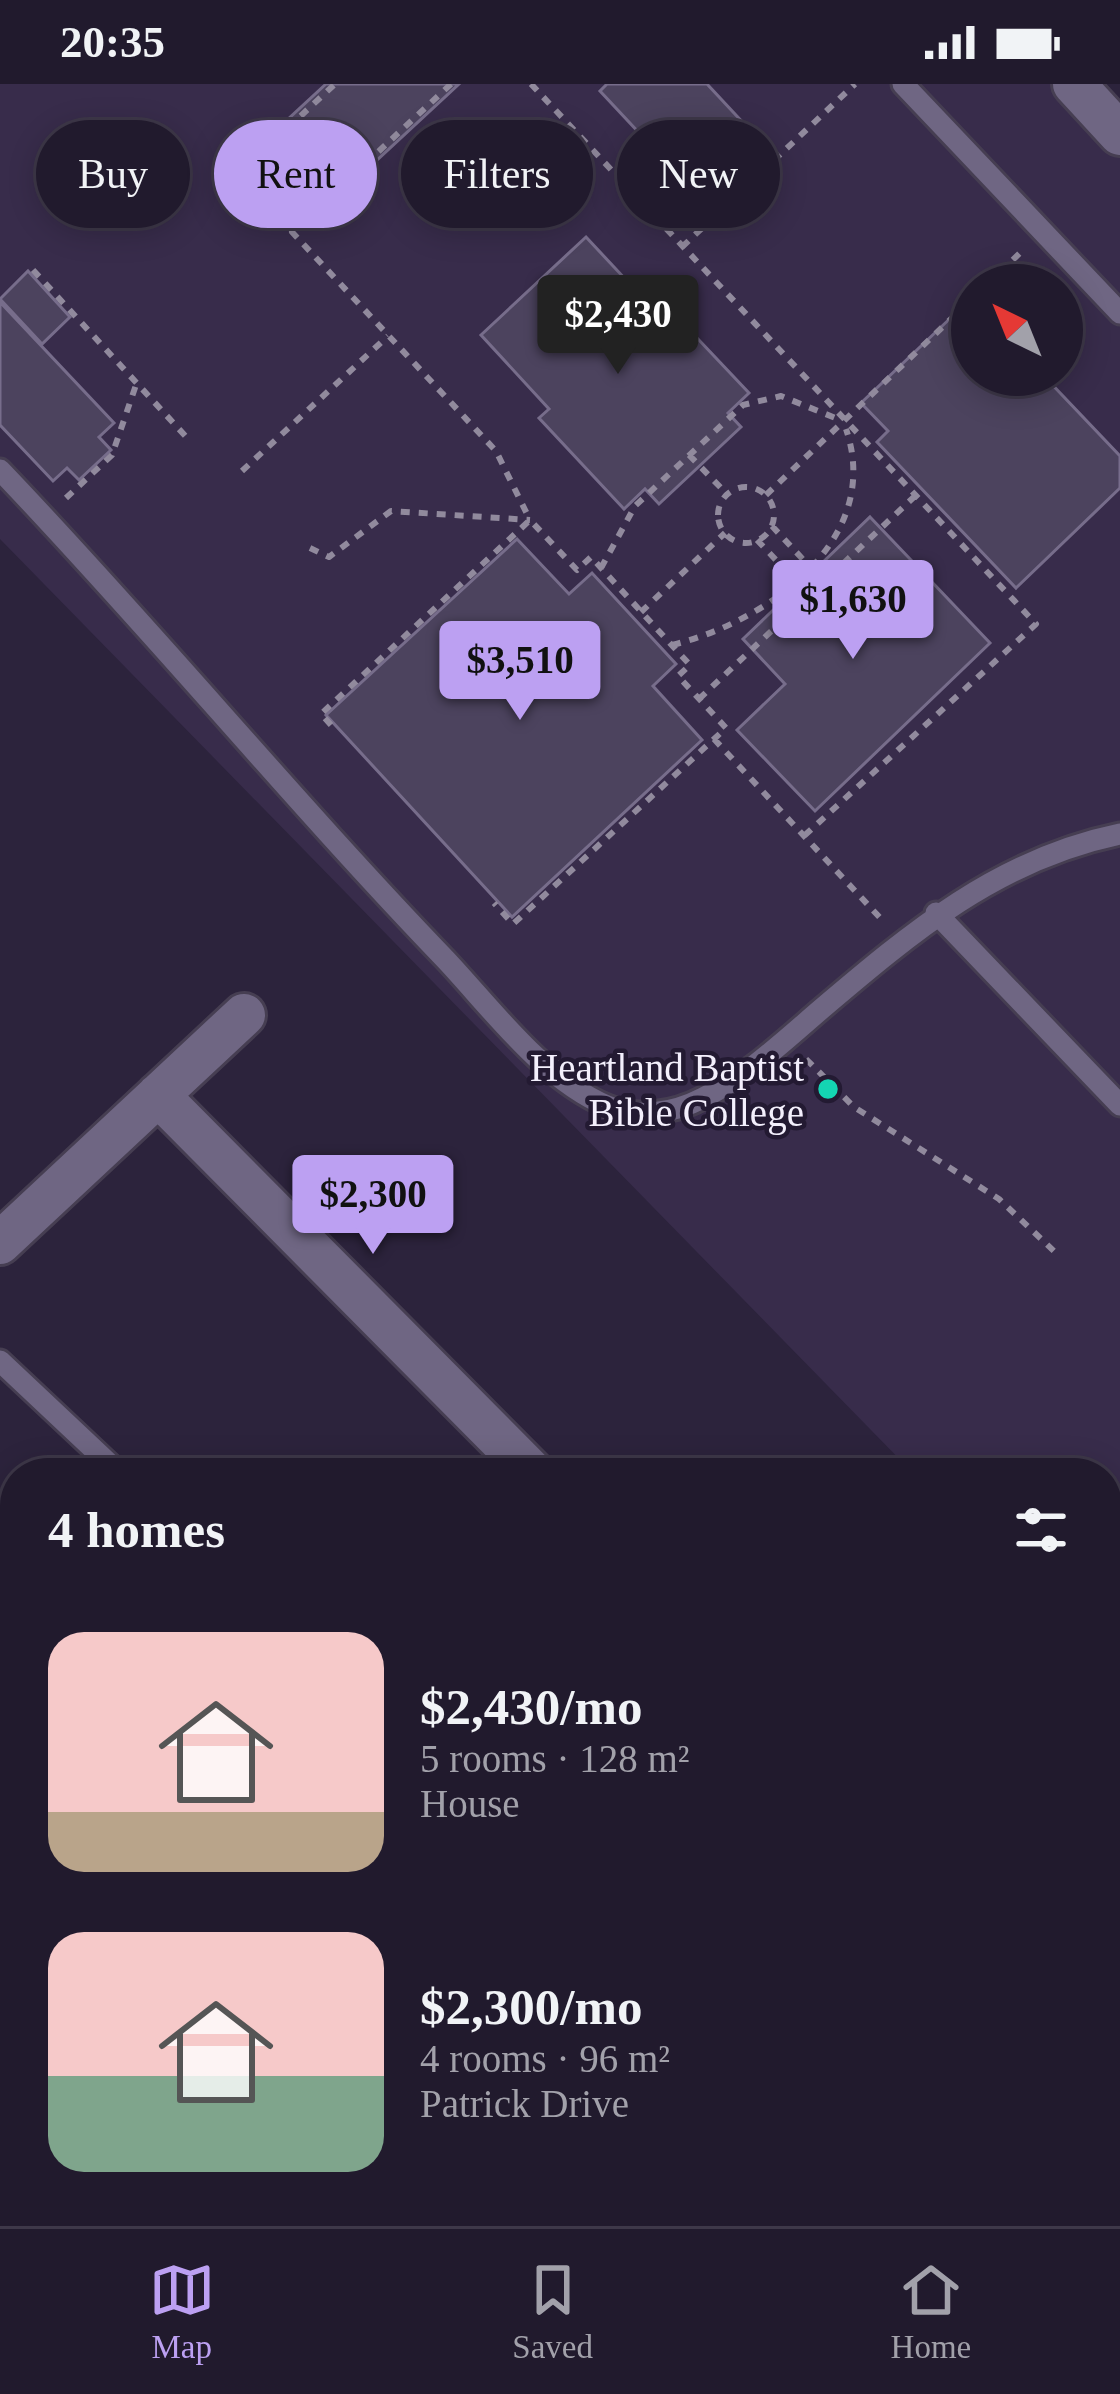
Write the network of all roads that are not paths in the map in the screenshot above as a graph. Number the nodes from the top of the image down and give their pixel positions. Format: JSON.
{"nodes":[{"id":1,"x":903,"y":84,"type":"edge"},
{"id":2,"x":1075,"y":84,"type":"edge"},
{"id":3,"x":1120,"y":134,"type":"edge"},
{"id":4,"x":1120,"y":314,"type":"edge"},
{"id":5,"x":0,"y":470,"type":"edge"},
{"id":6,"x":1120,"y":834,"type":"edge"},
{"id":7,"x":936,"y":913,"type":"junction"},
{"id":8,"x":244,"y":1015,"type":"dead end"},
{"id":9,"x":158,"y":1095,"type":"junction"},
{"id":10,"x":1120,"y":1105,"type":"edge"},
{"id":11,"x":0,"y":1243,"type":"edge"},
{"id":12,"x":0,"y":1361,"type":"edge"},
{"id":13,"x":103,"y":1458,"type":"edge"},
{"id":14,"x":518,"y":1458,"type":"edge"}],
"edges":[{"from":1,"to":4,"type":"lane"},
{"from":2,"to":3,"type":"street"},
{"from":5,"to":7,"type":"lane"},
{"from":6,"to":7,"type":"lane"},
{"from":7,"to":10,"type":"lane"},
{"from":8,"to":9,"type":"street"},
{"from":9,"to":11,"type":"street"},
{"from":9,"to":14,"type":"street"},
{"from":12,"to":13,"type":"lane"}]}
